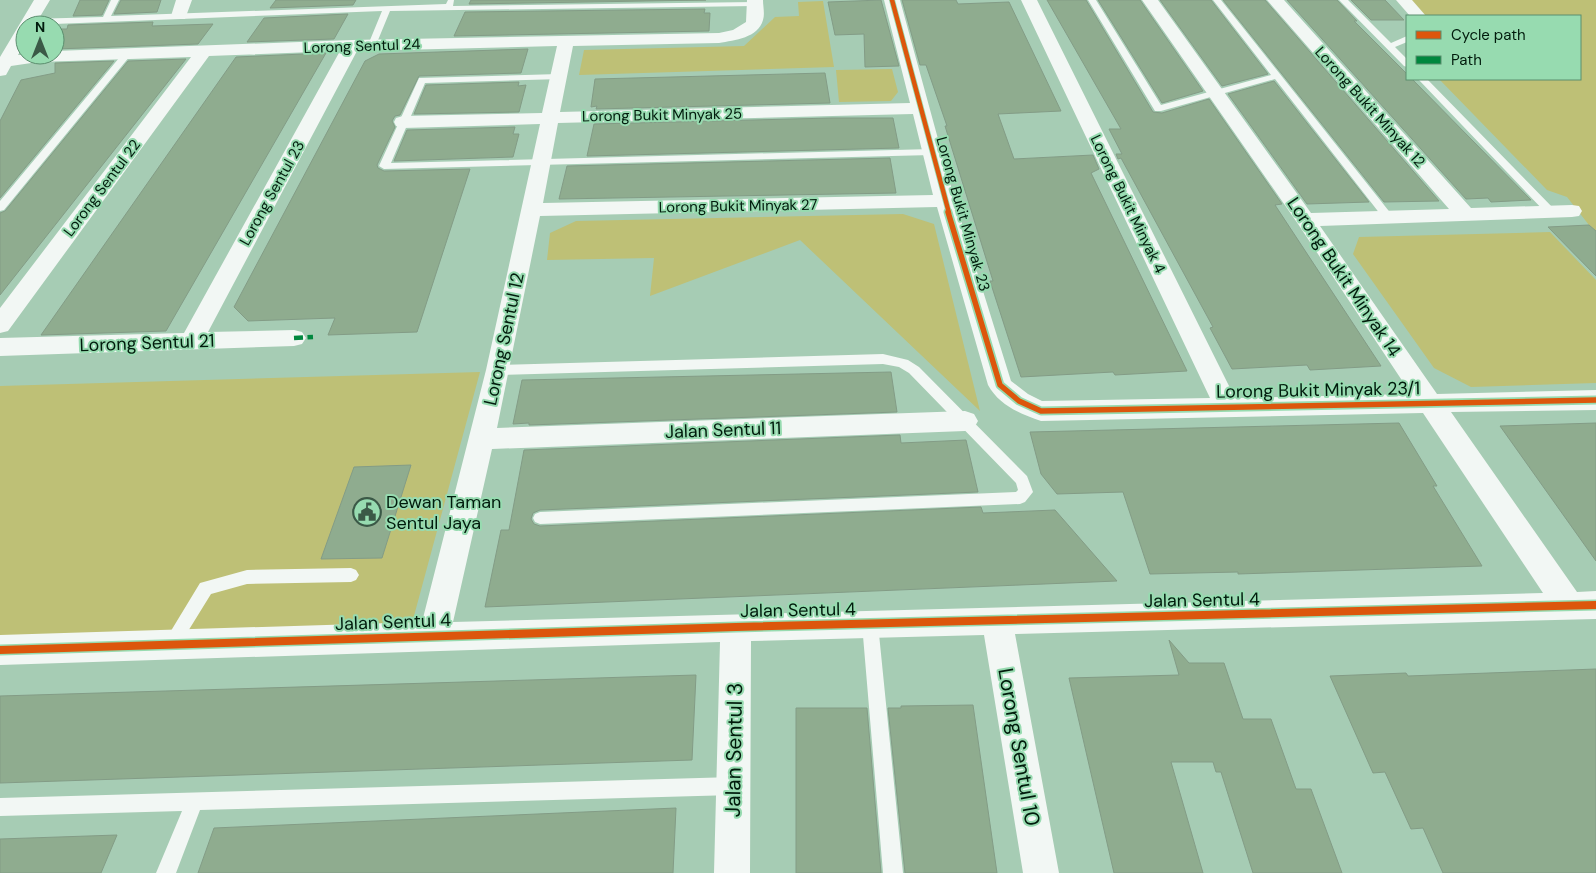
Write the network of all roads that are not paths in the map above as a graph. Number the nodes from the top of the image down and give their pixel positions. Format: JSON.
{"nodes":[{"id":1,"x":42,"y":0,"type":"edge"},
{"id":2,"x":115,"y":0,"type":"edge"},
{"id":3,"x":184,"y":0,"type":"edge"},
{"id":4,"x":892,"y":0,"type":"edge"},
{"id":5,"x":1029,"y":0,"type":"edge"},
{"id":6,"x":1092,"y":0,"type":"edge"},
{"id":7,"x":1150,"y":0,"type":"edge"},
{"id":8,"x":1216,"y":0,"type":"edge"},
{"id":9,"x":1275,"y":0,"type":"edge"},
{"id":10,"x":1343,"y":0,"type":"edge"},
{"id":11,"x":1404,"y":0,"type":"edge"},
{"id":12,"x":755,"y":2,"type":"edge"},
{"id":13,"x":450,"y":3,"type":"edge"},
{"id":14,"x":387,"y":8,"type":"junction"},
{"id":15,"x":33,"y":15,"type":"edge"},
{"id":16,"x":1417,"y":15,"type":"edge"},
{"id":17,"x":180,"y":16,"type":"junction"},
{"id":18,"x":106,"y":19,"type":"junction"},
{"id":19,"x":65,"y":22,"type":"edge"},
{"id":20,"x":1406,"y":39,"type":"edge"},
{"id":21,"x":566,"y":41,"type":"junction"},
{"id":22,"x":362,"y":45,"type":"junction"},
{"id":23,"x":15,"y":46,"type":"edge"},
{"id":24,"x":1390,"y":46,"type":"junction"},
{"id":25,"x":204,"y":51,"type":"junction"},
{"id":26,"x":127,"y":54,"type":"junction"},
{"id":27,"x":1406,"y":63,"type":"edge"},
{"id":28,"x":3,"y":67,"type":"edge"},
{"id":29,"x":1276,"y":76,"type":"junction"},
{"id":30,"x":559,"y":77,"type":"junction"},
{"id":31,"x":1423,"y":80,"type":"edge"},
{"id":32,"x":1216,"y":93,"type":"junction"},
{"id":33,"x":920,"y":108,"type":"junction"},
{"id":34,"x":550,"y":118,"type":"junction"},
{"id":35,"x":403,"y":122,"type":"junction"},
{"id":36,"x":932,"y":152,"type":"junction"},
{"id":37,"x":541,"y":162,"type":"junction"},
{"id":38,"x":945,"y":201,"type":"junction"},
{"id":39,"x":0,"y":208,"type":"edge"},
{"id":40,"x":531,"y":210,"type":"junction"},
{"id":41,"x":1572,"y":211,"type":"dead end"},
{"id":42,"x":1551,"y":212,"type":"junction"},
{"id":43,"x":1466,"y":215,"type":"junction"},
{"id":44,"x":1388,"y":217,"type":"junction"},
{"id":45,"x":1305,"y":220,"type":"junction"},
{"id":46,"x":0,"y":325,"type":"edge"},
{"id":47,"x":294,"y":338,"type":"dead end"},
{"id":48,"x":191,"y":341,"type":"junction"},
{"id":49,"x":0,"y":347,"type":"edge"},
{"id":50,"x":498,"y":370,"type":"junction"},
{"id":51,"x":1596,"y":400,"type":"edge"},
{"id":52,"x":1430,"y":403,"type":"junction"},
{"id":53,"x":1226,"y":407,"type":"junction"},
{"id":54,"x":1041,"y":411,"type":"joint"},
{"id":55,"x":964,"y":421,"type":"junction"},
{"id":56,"x":482,"y":439,"type":"junction"},
{"id":57,"x":540,"y":518,"type":"dead end"},
{"id":58,"x":351,"y":575,"type":"dead end"},
{"id":59,"x":1582,"y":606,"type":"edge"},
{"id":60,"x":997,"y":621,"type":"junction"},
{"id":61,"x":870,"y":624,"type":"junction"},
{"id":62,"x":736,"y":627,"type":"junction"},
{"id":63,"x":434,"y":636,"type":"junction"},
{"id":64,"x":170,"y":645,"type":"junction"},
{"id":65,"x":0,"y":650,"type":"edge"},
{"id":66,"x":734,"y":786,"type":"junction"},
{"id":67,"x":195,"y":801,"type":"junction"},
{"id":68,"x":0,"y":807,"type":"edge"},
{"id":69,"x":166,"y":873,"type":"edge"},
{"id":70,"x":732,"y":873,"type":"edge"},
{"id":71,"x":893,"y":873,"type":"edge"},
{"id":72,"x":1041,"y":873,"type":"edge"}],
"edges":[{"from":1,"to":15,"type":"street"},
{"from":2,"to":18,"type":"lane"},
{"from":3,"to":17,"type":"street"},
{"from":4,"to":33,"type":"street","name":"Lorong Bukit Minyak 23"},
{"from":5,"to":53,"type":"street","name":"Lorong Bukit Minyak 4"},
{"from":6,"to":32,"type":"lane"},
{"from":7,"to":32,"type":"street","name":"Lorong Bukit Minyak 14"},
{"from":8,"to":29,"type":"lane"},
{"from":9,"to":43,"type":"street","name":"Lorong Bukit Minyak 12"},
{"from":10,"to":24,"type":"lane"},
{"from":11,"to":16,"type":"street"},
{"from":12,"to":13,"type":"lane"},
{"from":12,"to":21,"type":"street","name":"Lorong Sentul 24"},
{"from":13,"to":14,"type":"lane"},
{"from":14,"to":17,"type":"lane"},
{"from":14,"to":22,"type":"lane"},
{"from":17,"to":18,"type":"lane"},
{"from":18,"to":19,"type":"lane"},
{"from":20,"to":24,"type":"lane"},
{"from":21,"to":22,"type":"street","name":"Lorong Sentul 24"},
{"from":21,"to":30,"type":"street","name":"Lorong Sentul 12"},
{"from":22,"to":25,"type":"street","name":"Lorong Sentul 24"},
{"from":22,"to":48,"type":"street","name":"Lorong Sentul 23"},
{"from":23,"to":28,"type":"street"},
{"from":24,"to":27,"type":"lane"},
{"from":25,"to":26,"type":"street","name":"Lorong Sentul 24"},
{"from":25,"to":46,"type":"street","name":"Lorong Sentul 22"},
{"from":26,"to":28,"type":"street","name":"Lorong Sentul 24"},
{"from":26,"to":39,"type":"lane"},
{"from":29,"to":32,"type":"lane"},
{"from":29,"to":44,"type":"lane"},
{"from":30,"to":34,"type":"street","name":"Lorong Sentul 12"},
{"from":30,"to":35,"type":"lane"},
{"from":31,"to":42,"type":"lane"},
{"from":32,"to":45,"type":"street","name":"Lorong Bukit Minyak 14"},
{"from":33,"to":34,"type":"street","name":"Lorong Bukit Minyak 25"},
{"from":33,"to":36,"type":"street","name":"Lorong Bukit Minyak 23"},
{"from":34,"to":35,"type":"street","name":"Lorong Bukit Minyak 25"},
{"from":34,"to":37,"type":"street","name":"Lorong Sentul 12"},
{"from":35,"to":37,"type":"lane"},
{"from":36,"to":37,"type":"lane"},
{"from":36,"to":38,"type":"street","name":"Lorong Bukit Minyak 23"},
{"from":37,"to":40,"type":"street","name":"Lorong Sentul 12"},
{"from":38,"to":40,"type":"street","name":"Lorong Bukit Minyak 27"},
{"from":38,"to":54,"type":"street","name":"Lorong Bukit Minyak 23"},
{"from":40,"to":50,"type":"street","name":"Lorong Sentul 12"},
{"from":41,"to":42,"type":"street"},
{"from":42,"to":43,"type":"street"},
{"from":43,"to":44,"type":"street"},
{"from":44,"to":45,"type":"street"},
{"from":45,"to":52,"type":"street","name":"Lorong Bukit Minyak 14"},
{"from":47,"to":48,"type":"street","name":"Lorong Sentul 21"},
{"from":48,"to":49,"type":"street","name":"Lorong Sentul 21"},
{"from":50,"to":55,"type":"lane"},
{"from":50,"to":56,"type":"street","name":"Lorong Sentul 12"},
{"from":51,"to":52,"type":"street","name":"Lorong Bukit Minyak 23/1"},
{"from":52,"to":53,"type":"street","name":"Lorong Bukit Minyak 23/1"},
{"from":52,"to":59,"type":"street","name":"Lorong Bukit Minyak 14"},
{"from":53,"to":54,"type":"street","name":"Lorong Bukit Minyak 23/1"},
{"from":55,"to":56,"type":"street","name":"Jalan Sentul 11"},
{"from":55,"to":57,"type":"lane"},
{"from":56,"to":63,"type":"street","name":"Lorong Sentul 12"},
{"from":58,"to":64,"type":"lane"},
{"from":59,"to":60,"type":"street","name":"Jalan Sentul 4"},
{"from":60,"to":61,"type":"street","name":"Jalan Sentul 4"},
{"from":60,"to":72,"type":"street","name":"Lorong Sentul 10"},
{"from":61,"to":62,"type":"street","name":"Jalan Sentul 4"},
{"from":61,"to":71,"type":"lane"},
{"from":62,"to":63,"type":"street","name":"Jalan Sentul 4"},
{"from":62,"to":66,"type":"street","name":"Jalan Sentul 3"},
{"from":63,"to":64,"type":"street","name":"Jalan Sentul 4"},
{"from":64,"to":65,"type":"street","name":"Jalan Sentul 4"},
{"from":66,"to":67,"type":"lane"},
{"from":66,"to":70,"type":"street","name":"Jalan Sentul 3"},
{"from":67,"to":68,"type":"lane"},
{"from":67,"to":69,"type":"lane"}]}
